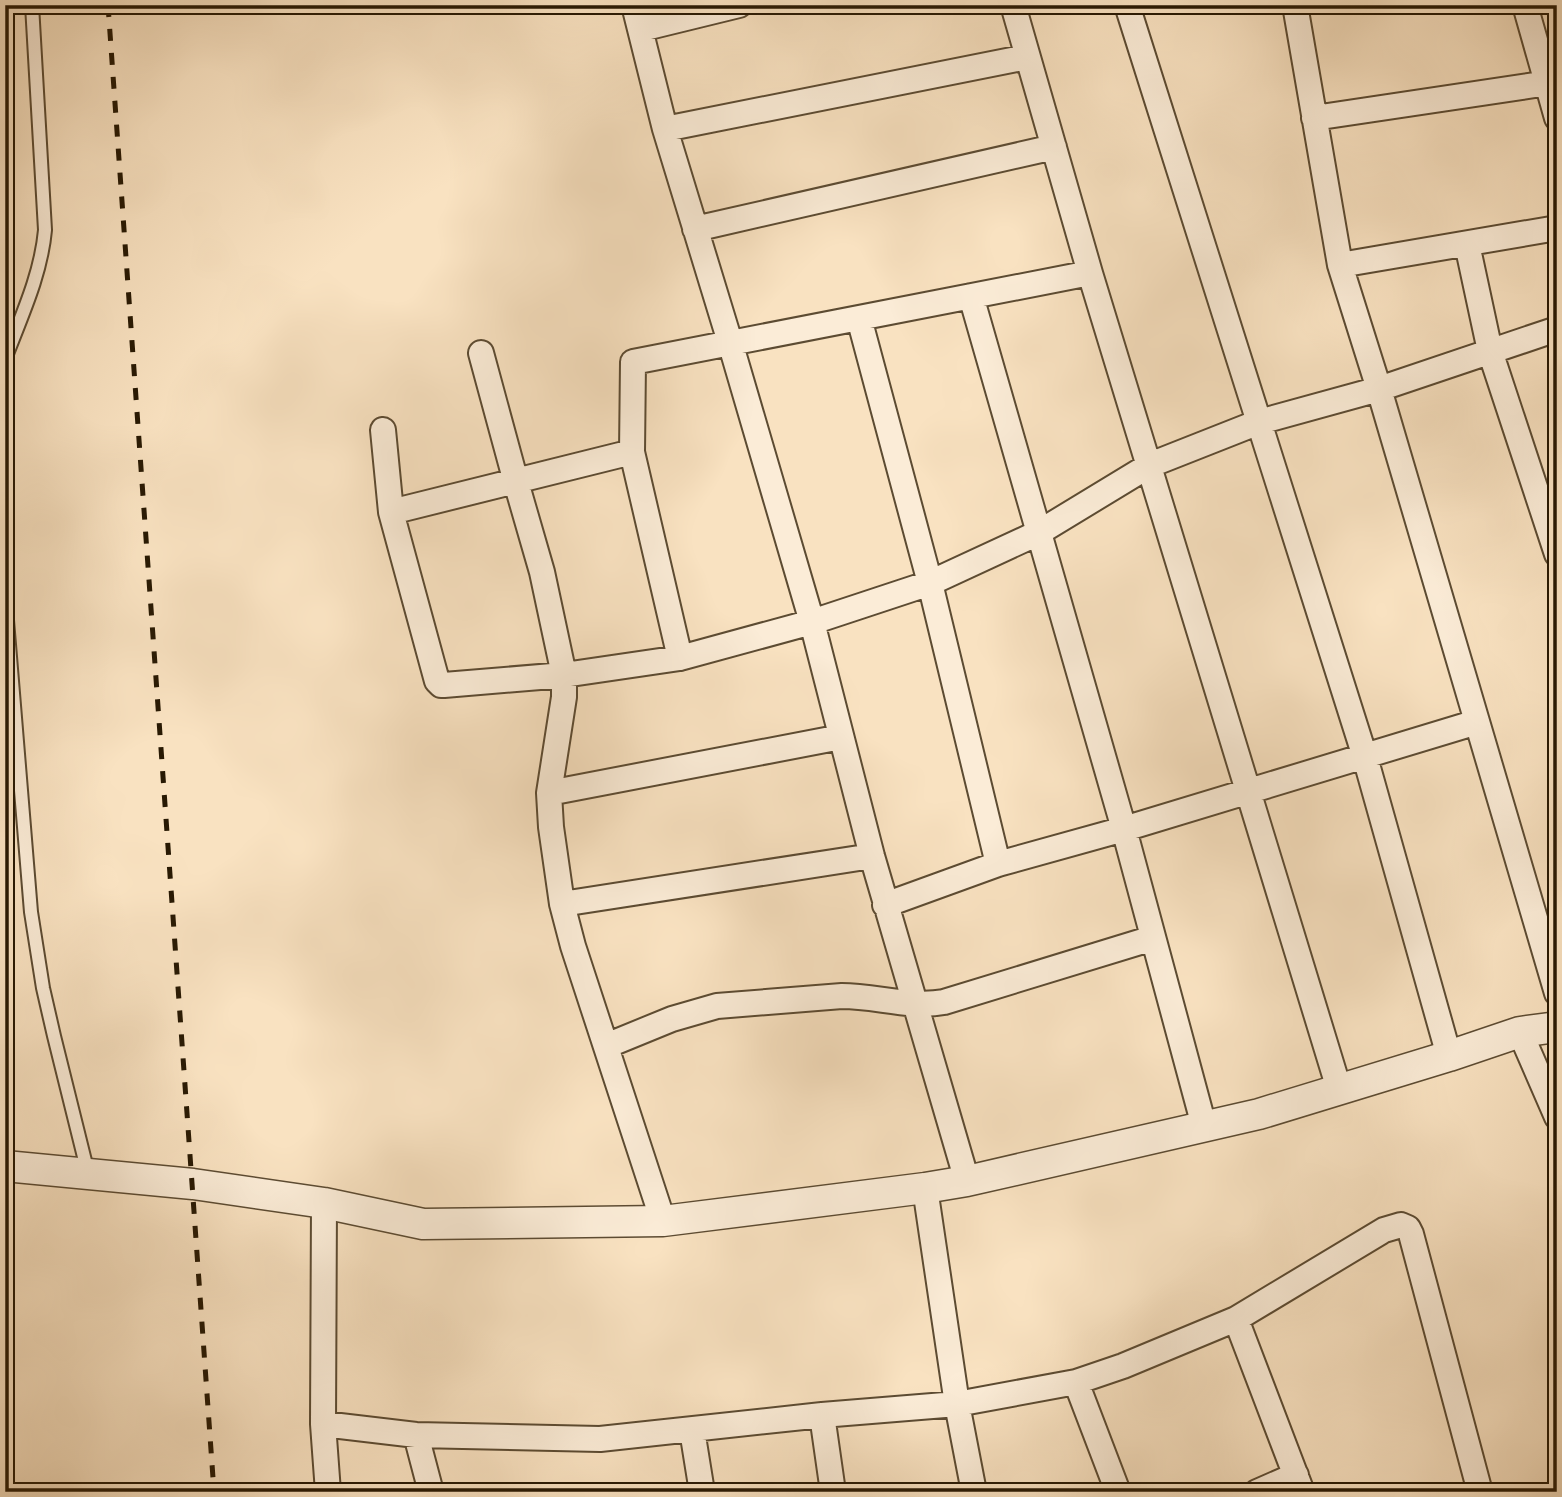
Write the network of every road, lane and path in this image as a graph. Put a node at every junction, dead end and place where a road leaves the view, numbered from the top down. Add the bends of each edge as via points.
1 (33, 5) edge
2 (739, 5) edge
3 (1013, 5) edge
4 (1127, 5) edge
5 (1295, 5) edge
6 (1525, 5) edge
7 (638, 17) edge
8 (1027, 57) junction
9 (1548, 83) junction
10 (1314, 118) junction
11 (1557, 118) edge
12 (665, 129) junction
13 (1054, 147) junction
14 (1557, 228) edge
15 (695, 229) junction
16 (1467, 244) junction
17 (1340, 265) junction
18 (1090, 273) junction
19 (971, 296) junction
20 (859, 317) junction
21 (1557, 329) edge
22 (730, 342) junction
23 (1490, 351) junction
24 (481, 353) dead end
25 (5, 359) edge
26 (1379, 389) junction
27 (1259, 422) junction
28 (383, 430) dead end
29 (632, 452) junction
30 (1150, 465) junction
31 (516, 482) junction
32 (391, 512) junction
33 (1038, 533) junction
34 (1557, 554) edge
35 (930, 583) junction
36 (5, 596) edge
37 (812, 622) junction
38 (680, 657) junction
39 (565, 675) junction
40 (1477, 722) junction
41 (841, 737) junction
42 (1366, 757) junction
43 (1247, 792) junction
44 (549, 793) junction
45 (1124, 829) junction
46 (872, 856) junction
47 (998, 864) junction
48 (562, 904) junction
49 (886, 905) junction
50 (1153, 938) junction
51 (1557, 993) edge
52 (916, 1004) junction
53 (1557, 1027) edge
54 (1520, 1032) junction
55 (606, 1046) junction
56 (1449, 1056) junction
57 (1339, 1089) junction
58 (1557, 1117) edge
59 (1204, 1126) junction
60 (5, 1166) edge
61 (88, 1174) junction
62 (967, 1181) junction
63 (925, 1188) junction
64 (324, 1203) junction
65 (663, 1222) junction
66 (1236, 1319) junction
67 (1076, 1382) junction
68 (957, 1404) junction
69 (822, 1415) junction
70 (323, 1424) junction
71 (692, 1430) junction
72 (416, 1435) junction
73 (1299, 1483) edge
74 (328, 1492) edge
75 (431, 1492) edge
76 (702, 1492) edge
77 (833, 1492) edge
78 (974, 1492) edge
79 (1118, 1492) edge
80 (1257, 1492) edge
81 (1480, 1492) edge

1 - 25 lane via 44,240
2 - 7 street
3 - 8 street
4 - 27 street
5 - 10 street
6 - 9 street
7 - 12 street
8 - 12 street
8 - 13 street
9 - 10 street
9 - 11 street
10 - 17 street
12 - 15 street
13 - 15 street
13 - 18 street
14 - 16 street
15 - 22 street
16 - 17 street
16 - 23 street
17 - 26 street
18 - 19 street
18 - 30 street
19 - 20 street
19 - 33 street
20 - 22 street
20 - 35 street
21 - 23 street
22 - 29 street via 633,362
22 - 37 street
23 - 26 street
23 - 34 street
24 - 31 street
26 - 27 street
26 - 40 street
27 - 30 street
27 - 42 street
28 - 32 street
29 - 31 street
29 - 38 street
30 - 33 street
30 - 43 street
31 - 32 street
31 - 39 street
32 - 39 street via 439,683
33 - 35 street
33 - 45 street
35 - 37 street
35 - 47 street
36 - 61 lane via 32,912 46,1000
37 - 38 street
37 - 41 street
38 - 39 street
39 - 44 street
40 - 42 street
40 - 51 street
41 - 44 street
41 - 46 street
42 - 43 street
42 - 56 street
43 - 45 street
43 - 57 street
44 - 48 street
45 - 47 street
45 - 50 street
46 - 48 street
46 - 49 street
47 - 49 street
48 - 55 street
49 - 52 street
50 - 52 street via 944,1002
50 - 59 street
52 - 55 street via 842,996 717,1006
52 - 62 street
53 - 54 street
54 - 56 street
54 - 58 street
55 - 65 street
56 - 57 street
57 - 59 street
59 - 62 street
60 - 61 street
61 - 64 street
62 - 63 street
63 - 65 street
63 - 68 street
64 - 65 street via 423,1224
64 - 70 street
66 - 67 street
66 - 73 street
66 - 81 street via 1384,1230 1401,1225 1408,1228
67 - 68 street
67 - 79 street
68 - 69 street
68 - 78 street
69 - 71 street
69 - 77 street
70 - 72 street
70 - 74 street
71 - 72 street via 600,1439
71 - 76 street
72 - 75 street
73 - 80 street

